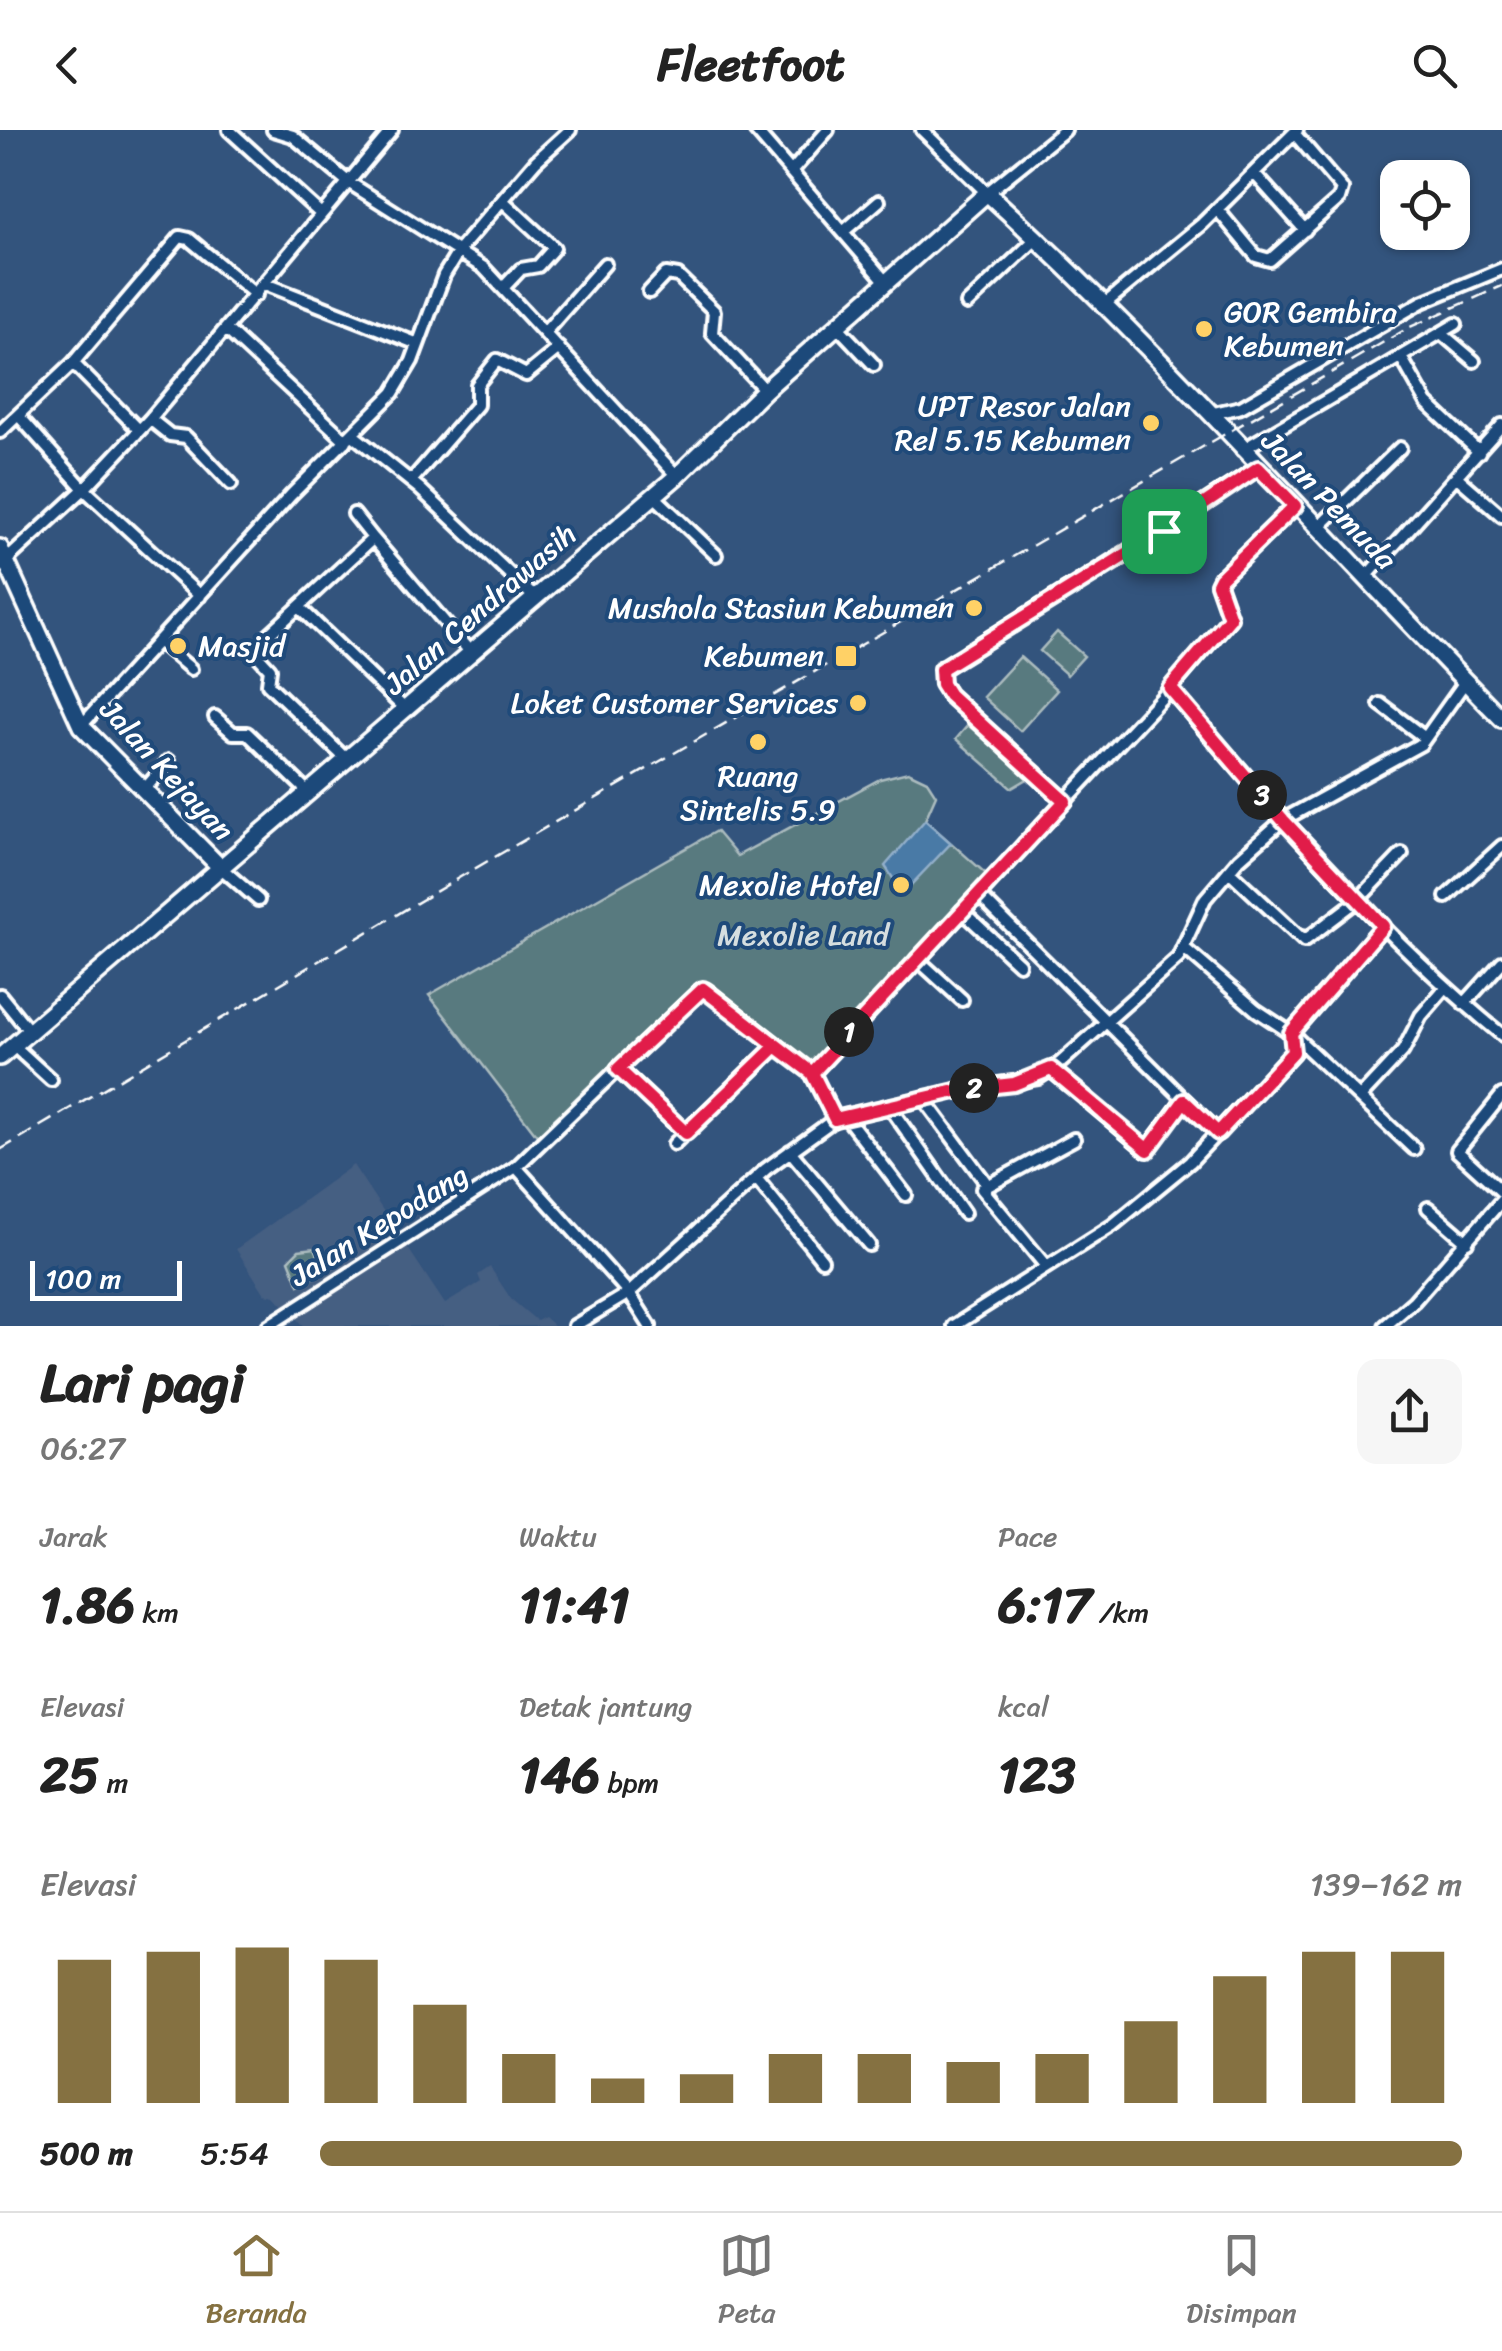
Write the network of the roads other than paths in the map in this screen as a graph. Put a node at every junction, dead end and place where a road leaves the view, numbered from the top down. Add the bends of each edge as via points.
1 (229, 130) edge
2 (273, 130) edge
3 (570, 130) edge
4 (755, 130) edge
5 (828, 130) edge
6 (922, 130) edge
7 (1066, 130) edge
8 (389, 131) edge
9 (1295, 131) edge
10 (791, 172) junction
11 (1254, 172) junction
12 (348, 182) junction
13 (987, 192) junction
14 (879, 201) dead end
15 (504, 202) junction
16 (1217, 209) junction
17 (321, 214) junction
18 (1305, 230) junction
19 (844, 232) junction
20 (1037, 238) junction
21 (460, 249) junction
22 (605, 264) dead end
23 (1502, 269) edge
24 (886, 282) junction
25 (265, 284) junction
26 (503, 288) junction
27 (649, 292) dead end
28 (256, 295) junction
29 (1106, 303) junction
30 (967, 304) dead end
31 (1456, 324) dead end
32 (837, 326) junction
33 (227, 330) junction
34 (545, 332) junction
35 (1442, 334) junction
36 (418, 344) junction
37 (559, 348) junction
38 (1401, 357) junction
39 (1474, 361) dead end
40 (73, 363) junction
41 (874, 365) dead end
42 (765, 390) junction
43 (1209, 414) junction
44 (18, 415) junction
45 (150, 418) junction
46 (1502, 425) edge
47 (140, 430) junction
48 (0, 432) edge
49 (349, 438) junction
50 (1497, 439) edge
51 (1400, 448) dead end
52 (1242, 450) junction
53 (1479, 452) junction
54 (1258, 468) junction
55 (678, 476) junction
56 (1456, 477) junction
57 (411, 482) junction
58 (231, 484) dead end
59 (84, 489) junction
60 (654, 496) junction
61 (1295, 506) junction
62 (354, 514) dead end
63 (1502, 516) edge
64 (1317, 529) junction
65 (374, 538) junction
66 (716, 555) dead end
67 (2, 559) edge
68 (1365, 578) junction
69 (200, 596) junction
70 (535, 598) junction
71 (299, 607) junction
72 (158, 641) junction
73 (471, 653) junction
74 (190, 669) dead end
75 (1466, 682) junction
76 (1170, 688) junction
77 (1380, 704) dead end
78 (405, 709) junction
79 (215, 716) dead end
80 (1502, 719) edge
81 (81, 726) junction
82 (1425, 738) junction
83 (346, 760) junction
84 (168, 761) dead end
85 (143, 791) junction
86 (308, 792) junction
87 (1065, 801) junction
88 (1283, 820) junction
89 (1502, 846) edge
90 (1402, 854) dead end
91 (220, 867) junction
92 (1229, 870) junction
93 (978, 894) junction
94 (1446, 896) dead end
95 (258, 900) dead end
96 (1358, 900) junction
97 (962, 911) junction
98 (1383, 926) junction
99 (1184, 948) junction
100 (917, 959) junction
101 (1502, 962) edge
102 (1020, 964) dead end
103 (1446, 988) junction
104 (0, 995) edge
105 (962, 1000) dead end
106 (1464, 1004) junction
107 (1108, 1023) junction
108 (30, 1032) junction
109 (1291, 1033) junction
110 (1502, 1035) edge
111 (14, 1046) junction
112 (776, 1046) junction
113 (0, 1057) edge
114 (618, 1069) junction
115 (1051, 1069) junction
116 (812, 1073) junction
117 (51, 1080) dead end
118 (1502, 1095) edge
119 (1360, 1097) junction
120 (923, 1098) junction
121 (1184, 1101) junction
122 (889, 1106) junction
123 (841, 1118) junction
124 (686, 1133) junction
125 (1218, 1133) junction
126 (1074, 1139) dead end
127 (674, 1144) dead end
128 (1414, 1148) dead end
129 (790, 1152) junction
130 (516, 1167) junction
131 (756, 1178) junction
132 (987, 1184) junction
133 (1502, 1192) edge
134 (906, 1196) dead end
135 (1502, 1200) edge
136 (1428, 1208) dead end
137 (964, 1212) dead end
138 (1467, 1242) junction
139 (869, 1245) dead end
140 (822, 1260) dead end
141 (1045, 1265) junction
142 (629, 1294) junction
143 (273, 1325) edge
144 (574, 1326) edge
145 (650, 1326) edge
146 (954, 1326) edge
147 (1385, 1326) edge

1 - 17 street
2 - 12 street via 292,136
3 - 15 street
4 - 10 street
5 - 10 street
6 - 13 street
7 - 13 street
8 - 12 street
9 - 11 street
9 - 18 street via 1342,192
10 - 19 street
11 - 16 street
11 - 18 street
12 - 17 street
12 - 21 street
13 - 20 main road, Jalan Pemuda
13 - 24 main road, Jalan Cendrawasih
14 - 19 street
15 - 21 street
15 - 26 street via 554,248
16 - 18 street via 1260,260 1273,258
16 - 29 street
17 - 25 street
19 - 24 street
20 - 29 main road, Jalan Pemuda
20 - 30 street
21 - 26 street
21 - 36 street
22 - 34 street
23 - 43 street via 1422,302 1242,407
24 - 32 main road, Jalan Cendrawasih
25 - 28 street
25 - 36 street
26 - 34 street
27 - 42 street via 666,274 678,276 714,311 712,333
28 - 33 street
28 - 40 street via 180,237
29 - 43 main road, Jalan Pemuda
31 - 35 street
32 - 41 street
32 - 42 main road, Jalan Cendrawasih
33 - 45 street
33 - 49 street
34 - 37 street
35 - 38 street
35 - 39 street
36 - 49 street via 393,393
37 - 55 street
37 - 57 street via 526,374 499,358 477,385 478,404
38 - 52 street
38 - 53 street via 1427,404
40 - 44 street
40 - 47 street
42 - 55 main road, Jalan Cendrawasih
43 - 52 main road, Jalan Pemuda
44 - 48 street
44 - 59 street
45 - 47 street
45 - 58 street via 170,435 186,437
46 - 50 street
47 - 59 street
49 - 57 street
49 - 69 street
50 - 53 street
51 - 64 street
52 - 54 main road, Jalan Pemuda
53 - 56 street
54 - 61 main road, Jalan Pemuda
54 - 87 street via 941,669 949,695
55 - 60 main road, Jalan Cendrawasih
56 - 63 street
56 - 68 street
57 - 70 street
59 - 67 street
59 - 69 street
60 - 66 street
60 - 70 main road, Jalan Cendrawasih
61 - 64 main road, Jalan Pemuda
61 - 76 street via 1221,578 1230,618
62 - 65 street
64 - 68 main road, Jalan Pemuda
65 - 71 street
65 - 73 street
67 - 81 main road, Jalan Kejayan
68 - 75 main road, Jalan Pemuda
69 - 72 street
70 - 73 main road, Jalan Cendrawasih
71 - 78 street
71 - 83 street via 265,638 257,655 270,669 268,684
72 - 74 street
72 - 81 street
73 - 78 main road, Jalan Cendrawasih
75 - 80 main road, Jalan Pemuda
75 - 82 street
76 - 87 street
76 - 88 street
77 - 82 street
78 - 83 main road, Jalan Cendrawasih
79 - 86 street via 233,733 247,733
81 - 85 main road, Jalan Kejayan
82 - 88 street via 1403,757
83 - 86 main road, Jalan Cendrawasih
84 - 85 street
85 - 91 main road, Jalan Kejayan
86 - 91 main road, Jalan Cendrawasih
87 - 93 street
88 - 92 street
88 - 96 street
89 - 94 street
90 - 96 street
91 - 95 street
91 - 108 main road, Jalan Cendrawasih
92 - 96 street via 1304,941
92 - 99 street via 1199,908
93 - 97 street
93 - 107 street
96 - 98 street
97 - 100 street
97 - 102 street
98 - 103 street
98 - 109 street
99 - 107 street
99 - 109 street
100 - 105 street
100 - 116 street
101 - 106 street
103 - 106 street
103 - 119 street via 1403,1051
104 - 108 street
106 - 110 street
107 - 115 street
107 - 121 street
108 - 111 main road, Jalan Cendrawasih
109 - 119 street
109 - 125 street via 1293,1052
111 - 113 main road, Jalan Cendrawasih
111 - 117 street
112 - 114 street, Jalan Kepodang via 703,989
112 - 116 street
112 - 124 street
114 - 124 street
114 - 130 street, Jalan Kepodang
115 - 120 street via 1014,1084
115 - 121 street via 1146,1150
116 - 123 street
118 - 133 street via 1457,1150
119 - 128 street
120 - 122 street
120 - 132 street
121 - 125 street
122 - 123 street
122 - 137 street
123 - 129 street
123 - 134 street
124 - 127 street
125 - 141 street via 1113,1225
126 - 132 street
129 - 131 street
129 - 139 street
130 - 142 street
130 - 143 street, Jalan Kepodang
131 - 140 street
131 - 142 street
132 - 141 street via 982,1190
135 - 138 street
136 - 138 street
138 - 147 street
141 - 146 street
142 - 144 street
142 - 145 street

